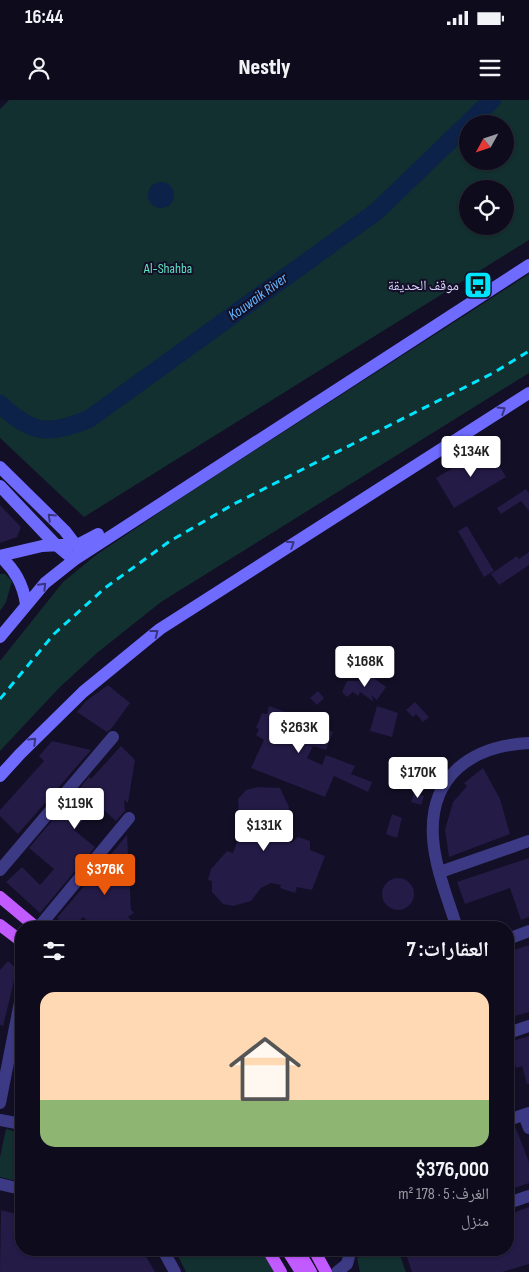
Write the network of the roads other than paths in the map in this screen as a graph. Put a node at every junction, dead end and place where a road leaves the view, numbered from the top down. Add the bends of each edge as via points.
1 (529, 257) edge
2 (529, 265) edge
3 (529, 393) edge
4 (0, 467) edge
5 (0, 486) edge
6 (40, 526) junction
7 (55, 544) junction
8 (32, 548) junction
9 (77, 553) junction
10 (0, 556) edge
11 (26, 604) junction
12 (0, 637) edge
13 (113, 737) dead end
14 (529, 743) edge
15 (0, 776) edge
16 (129, 818) dead end
17 (529, 841) edge
18 (0, 870) edge
19 (440, 872) junction
20 (0, 898) edge
21 (28, 921) edge
22 (43, 921) edge
23 (455, 921) edge
24 (2, 930) edge
25 (529, 931) edge
26 (514, 937) edge
27 (15, 938) edge
28 (529, 1026) edge
29 (15, 1027) edge
30 (514, 1031) edge
31 (0, 1102) edge
32 (527, 1114) edge
33 (514, 1118) edge
34 (0, 1120) edge
35 (15, 1123) edge
36 (529, 1128) edge
37 (0, 1184) edge
38 (15, 1188) edge
39 (529, 1196) edge
40 (514, 1201) edge
41 (167, 1256) edge
42 (272, 1256) edge
43 (291, 1256) edge
44 (302, 1256) edge
45 (317, 1256) edge
46 (351, 1256) edge
47 (353, 1256) edge
48 (175, 1272) edge
49 (281, 1272) edge
50 (301, 1272) edge
51 (311, 1272) edge
52 (326, 1272) edge
53 (337, 1272) edge
54 (353, 1272) edge

1 - 9 main road via 89,540
2 - 9 main road
15 -> 3 main road via 83,692 160,629
9 -> 4 main road via 65,531
5 - 6 main road
6 - 7 main road
6 - 8 main road via 38,540
7 - 8 main road
7 - 9 main road
8 - 10 main road
11 -> 9 main road
10 - 11 main road via 18,577
11 - 12 main road
13 - 18 street
14 - 19 street via 506,745 485,752 448,777 438,796 433,816 433,839
16 - 22 street
17 - 19 street
19 - 23 street
20 - 21 main road
24 - 27 main road
25 - 26 street
28 - 30 street
29 - 31 street
32 - 33 street
32 - 36 street
34 - 35 street
37 - 38 street
39 - 40 street
41 - 48 street
42 - 49 main road
43 - 50 main road
44 - 51 main road
45 - 52 main road
46 - 53 street via 348,1264
47 - 54 street

